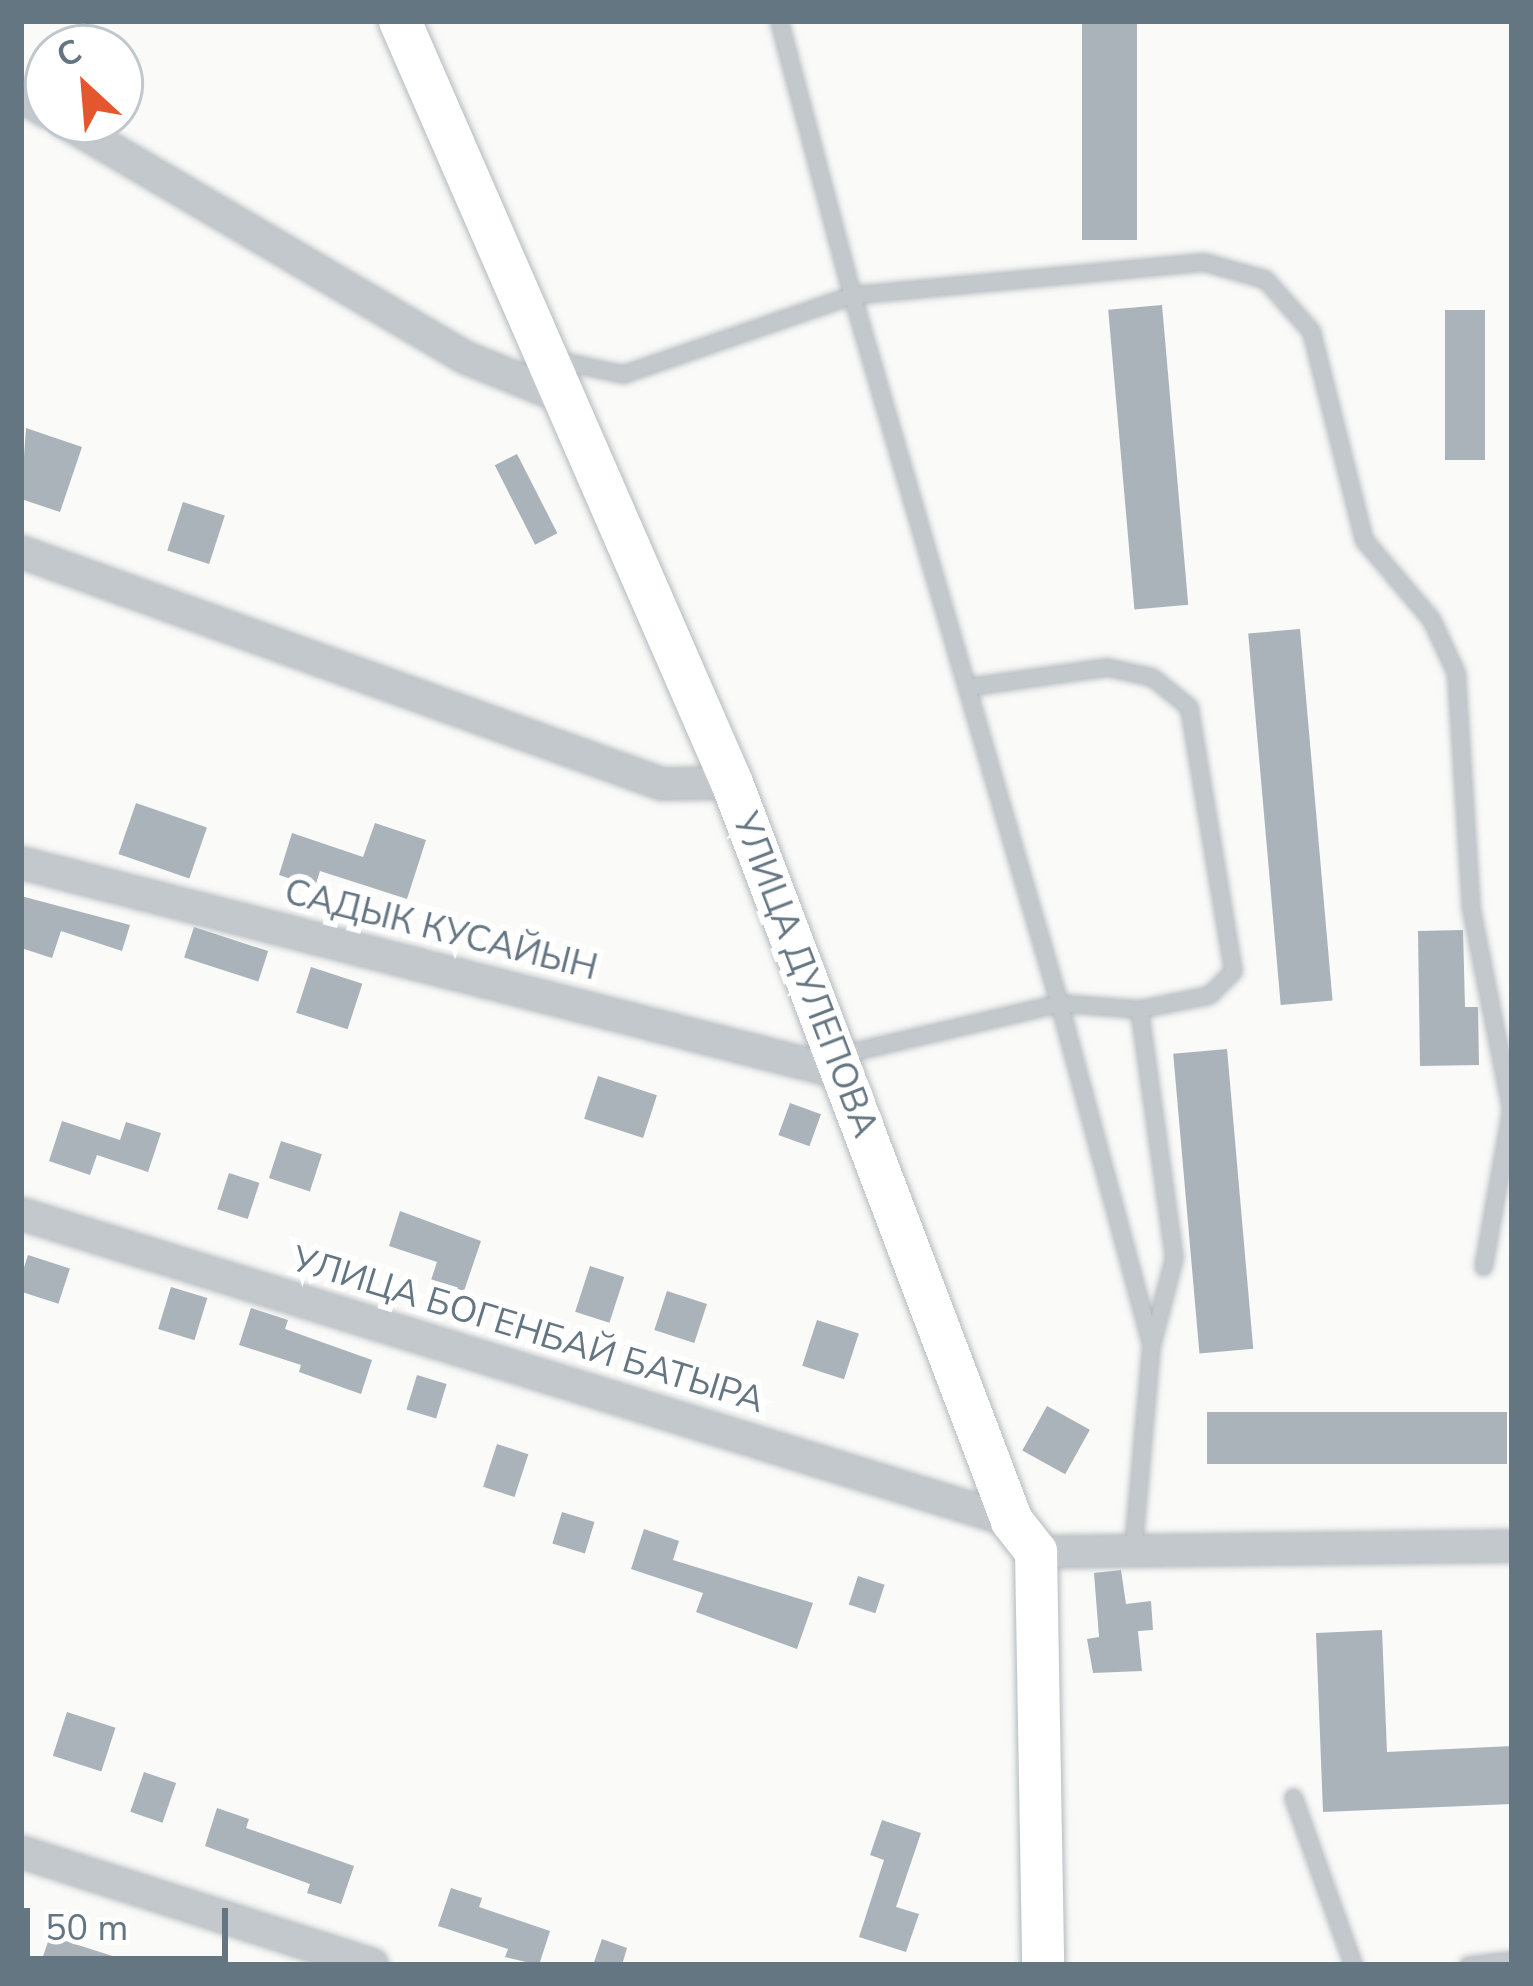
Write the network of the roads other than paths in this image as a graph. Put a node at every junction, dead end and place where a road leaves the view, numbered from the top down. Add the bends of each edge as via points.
1 (400, 21) edge
2 (779, 21) edge
3 (103, 144) edge
4 (852, 296) junction
5 (544, 357) junction
6 (560, 396) junction
7 (21, 552) edge
8 (966, 687) junction
9 (732, 783) junction
10 (21, 863) edge
11 (1059, 1003) junction
12 (1138, 1009) junction
13 (839, 1064) junction
14 (21, 1214) edge
15 (1484, 1267) dead end
16 (1151, 1345) junction
17 (1024, 1536) junction
18 (1512, 1546) edge
19 (1133, 1547) junction
20 (1293, 1796) dead end
21 (21, 1852) edge
22 (1512, 1960) edge
23 (372, 1965) edge
24 (1043, 1965) edge
25 (1353, 1965) edge
26 (1468, 1965) edge

1 - 5 street, УЛИЦА ДУЛЕПОВА
2 - 4 lane
3 - 6 street via 464,357
4 - 5 lane via 623,374
4 - 8 lane
4 - 15 lane via 1204,262 1265,279 1311,332 1364,540 1430,619 1456,673 1471,909 1511,1110
5 - 6 street, УЛИЦА ДУЛЕПОВА
6 - 9 street, УЛИЦА ДУЛЕПОВА
7 - 9 street via 662,784
8 - 11 lane
8 - 12 lane via 1107,667 1152,677 1189,707 1234,970 1209,995
9 - 13 street, УЛИЦА ДУЛЕПОВА
10 - 13 street, САДЫК КУСАЙЫН
11 - 12 lane
11 - 13 lane
11 - 16 lane
12 - 16 lane via 1174,1257
13 - 17 street, УЛИЦА ДУЛЕПОВА
14 - 17 street, УЛИЦА БОГЕНБАЙ БАТЫРА
16 - 19 lane
17 - 19 street, УЛИЦА БОГЕНБАЙ БАТЫРА
17 - 24 street, УЛИЦА ДУЛЕПОВА
18 - 19 street, УЛИЦА БОГЕНБАЙ БАТЫРА
20 - 25 lane
21 - 23 street
22 - 26 lane

